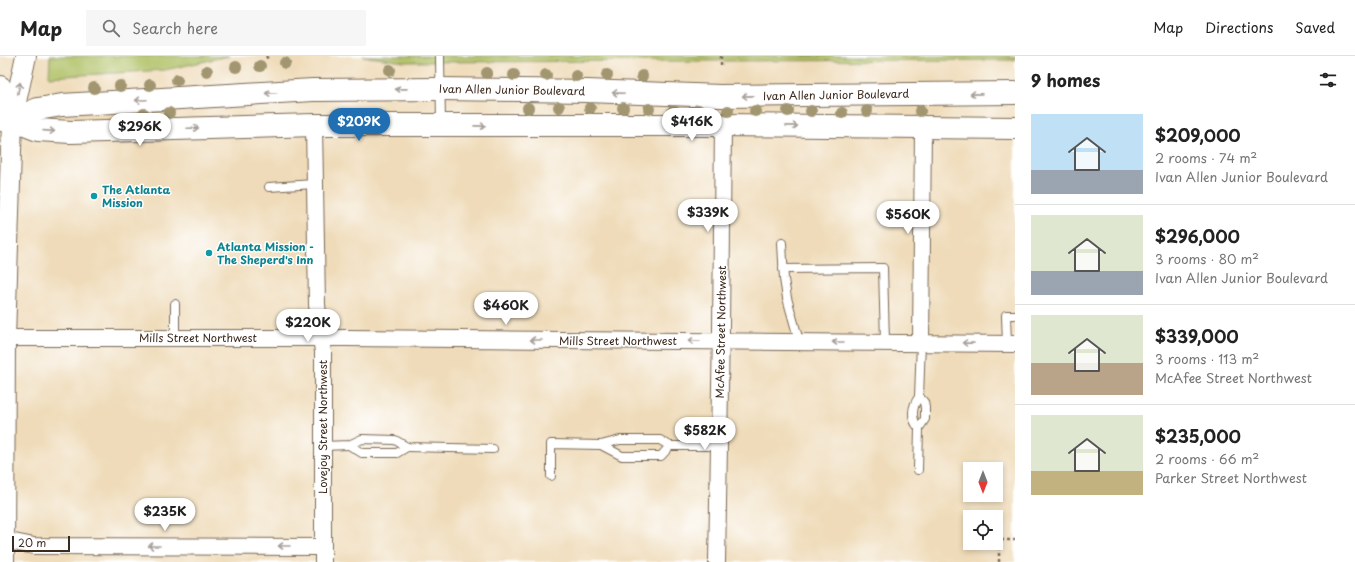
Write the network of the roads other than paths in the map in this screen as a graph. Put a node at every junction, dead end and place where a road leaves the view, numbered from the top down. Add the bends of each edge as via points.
1 (26, 56) edge
2 (440, 56) edge
3 (0, 87) edge
4 (440, 89) junction
5 (1015, 93) edge
6 (6, 120) edge
7 (314, 125) junction
8 (441, 125) junction
9 (723, 125) junction
10 (923, 128) junction
11 (1015, 128) edge
12 (314, 184) junction
13 (269, 187) dead end
14 (782, 243) dead end
15 (783, 269) junction
16 (175, 304) dead end
17 (1015, 315) edge
18 (2, 338) edge
19 (175, 338) junction
20 (322, 338) junction
21 (721, 341) junction
22 (799, 341) junction
23 (885, 342) junction
24 (921, 342) junction
25 (1011, 344) edge
26 (919, 397) junction
27 (920, 428) junction
28 (349, 445) junction
29 (600, 445) junction
30 (323, 446) junction
31 (670, 446) junction
32 (719, 446) junction
33 (407, 447) junction
34 (493, 449) dead end
35 (2, 465) edge
36 (918, 470) dead end
37 (551, 476) dead end
38 (4, 540) junction
39 (323, 554) edge
40 (4, 562) edge
41 (717, 562) edge

6 -> 1 street
2 - 4 lane
3 - 6 main road
5 -> 4 main road, Ivan Allen Junior Boulevard via 720,96
4 -> 6 main road, Ivan Allen Junior Boulevard via 313,90 62,105 38,109
4 - 8 lane
6 -> 7 main road via 38,130 71,132
6 - 18 street
7 - 8 main road
7 - 12 street, Lovejoy Street Northwest
8 -> 9 main road
9 -> 10 main road
9 - 21 street, McAfee Street Northwest
10 - 11 main road
10 - 24 street
12 - 13 lane
12 - 20 street, Lovejoy Street Northwest via 317,305
14 - 15 lane
15 - 22 lane via 787,298
15 - 23 lane via 883,268
16 - 19 lane
17 - 25 lane via 1006,315
18 - 19 street, Mills Street Northwest
18 - 35 street
19 - 20 street, Mills Street Northwest
21 -> 20 street, Mills Street Northwest
20 - 30 street, Lovejoy Street Northwest
21 - 22 street, Mills Street Northwest
21 - 32 street, McAfee Street Northwest
23 -> 22 street, Mills Street Northwest
23 - 24 street, Mills Street Northwest
25 -> 24 street, Mills Street Northwest
24 - 26 lane
26 - 27 lane via 925,408 924,424
26 - 27 lane via 914,405 913,417 915,424
27 - 36 lane
28 - 30 lane
28 - 33 lane via 362,439 395,440
28 - 33 lane via 362,453 397,453
29 - 31 lane via 620,440 660,440
29 - 31 lane via 622,456 661,456
29 - 37 lane via 551,444
30 - 39 street, Lovejoy Street Northwest
31 - 32 lane
32 - 41 street, McAfee Street Northwest
33 - 34 lane
35 - 38 street
39 -> 38 street via 34,546
38 - 40 street

